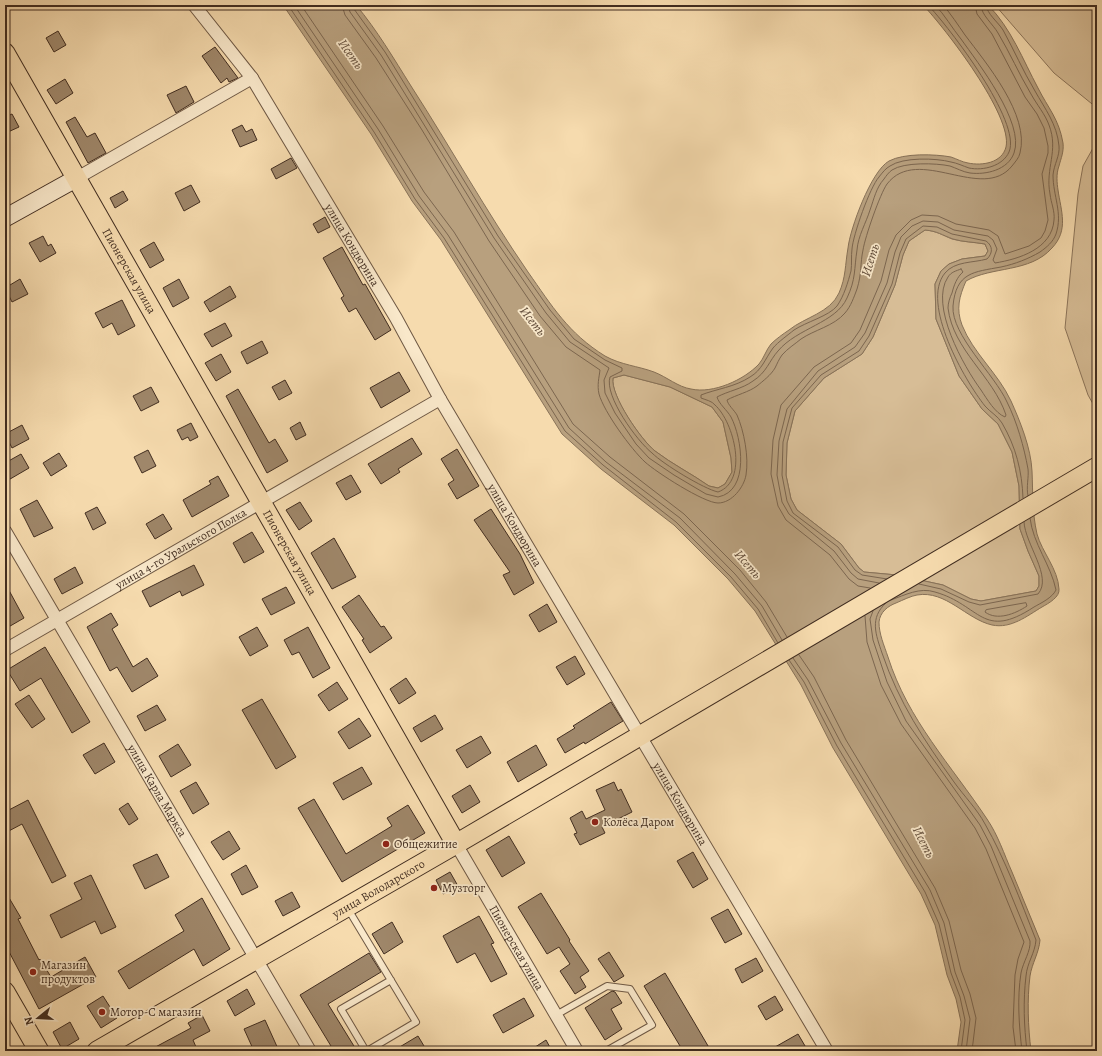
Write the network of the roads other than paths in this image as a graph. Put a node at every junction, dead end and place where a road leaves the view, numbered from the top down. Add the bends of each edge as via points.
1 (194, 5) edge
2 (5, 52) edge
3 (252, 78) junction
4 (77, 178) junction
5 (5, 218) edge
6 (440, 399) junction
7 (1097, 467) edge
8 (262, 503) junction
9 (5, 531) edge
10 (57, 621) junction
11 (5, 650) edge
12 (641, 736) junction
13 (456, 844) junction
14 (347, 907) junction
15 (257, 960) junction
16 (391, 980) junction
17 (5, 992) edge
18 (556, 1014) junction
19 (39, 1051) edge
20 (97, 1051) edge
21 (310, 1051) edge
22 (367, 1051) edge
23 (577, 1051) edge
24 (606, 1051) edge
25 (827, 1051) edge

1 - 3 street, улица Кондюрина
2 - 4 main road, Пионерская улица
3 - 4 street
3 - 6 street, улица Кондюрина via 396,318
4 - 5 main road
4 - 8 main road, Пионерская улица
6 - 8 street, улица 4-го Уральского Полка
6 - 12 street, улица Кондюрина
7 - 12 main road, улица Володарского
8 - 10 street, улица 4-го Уральского Полка
8 - 13 main road, Пионерская улица
9 - 10 street, улица Карла Маркса
10 - 11 street, улица 4-го Уральского Полка
10 - 15 street, улица Карла Маркса
12 - 13 main road, улица Володарского
12 - 25 street, улица Кондюрина
13 - 14 main road, улица Володарского
13 - 18 street, Пионерская улица
14 - 15 main road, улица Володарского
14 - 16 lane
15 - 20 main road, улица Володарского
15 - 21 street, улица Карла Маркса
16 - 22 lane via 416,1022
16 - 22 lane via 341,1010
17 - 19 main road
18 - 23 street, Пионерская улица
18 - 24 lane via 607,986 630,989 652,1026

